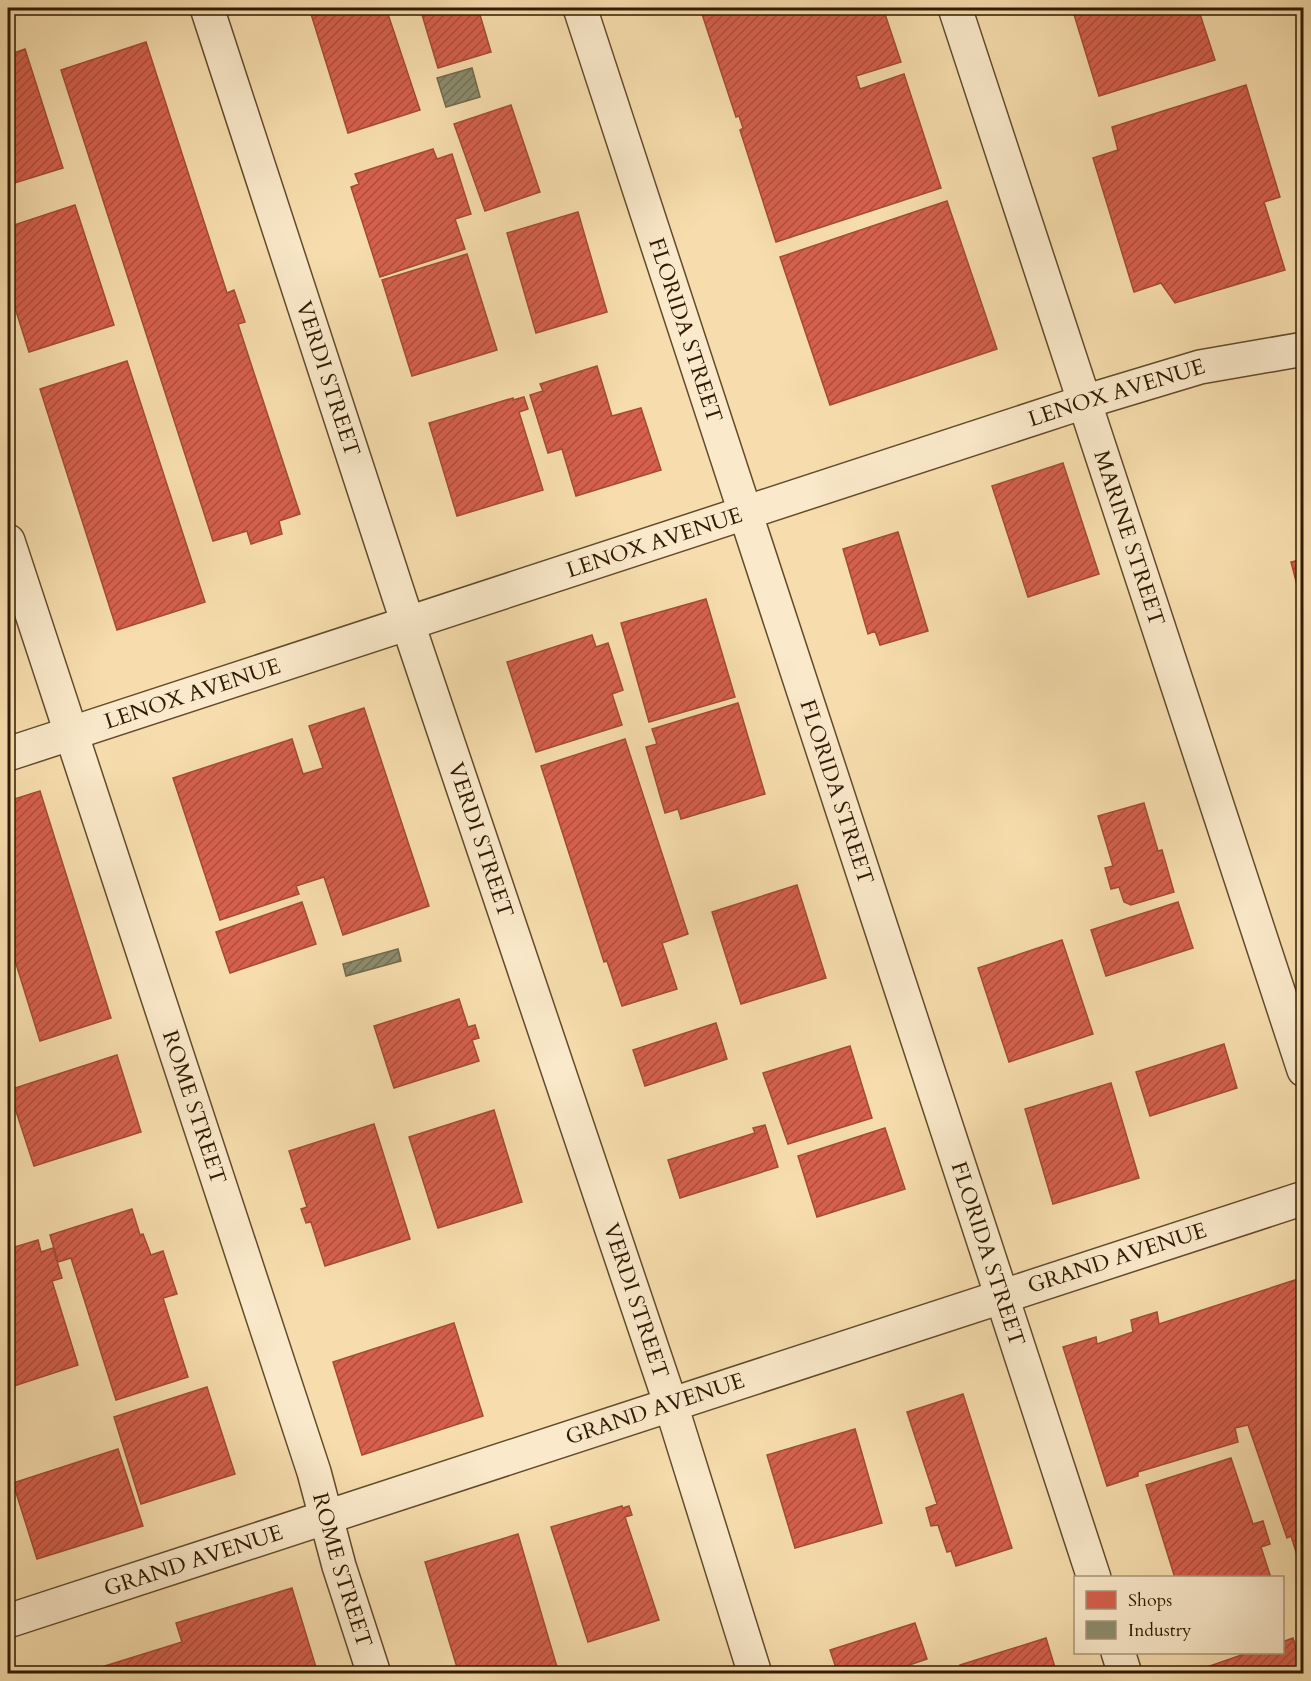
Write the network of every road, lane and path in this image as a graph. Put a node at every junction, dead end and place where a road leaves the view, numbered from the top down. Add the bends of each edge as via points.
1 (207, 8) edge
2 (580, 8) edge
3 (955, 8) edge
4 (1304, 349) edge
5 (1084, 402) junction
6 (746, 512) junction
7 (8, 541) edge
8 (408, 624) junction
9 (71, 734) junction
10 (8, 754) edge
11 (1304, 1070) edge
12 (1304, 1198) edge
13 (1000, 1294) junction
14 (671, 1405) junction
15 (327, 1518) junction
16 (1093, 1576) edge
17 (8, 1622) edge
18 (1118, 1654) edge
19 (374, 1674) edge
20 (755, 1674) edge
21 (1125, 1674) edge

1 - 8 street, VERDI STREET
2 - 6 street, FLORIDA STREET
3 - 5 street, MARINE STREET
4 - 5 street, LENOX AVENUE via 1200,367
5 - 6 street, LENOX AVENUE
5 - 11 street, MARINE STREET
6 - 8 street, LENOX AVENUE
6 - 13 street, FLORIDA STREET
7 - 9 street, ROME STREET
8 - 9 street, LENOX AVENUE
8 - 14 street, VERDI STREET
9 - 10 street, LENOX AVENUE
9 - 15 street, ROME STREET
12 - 13 street, GRAND AVENUE
13 - 14 street, GRAND AVENUE
13 - 16 street, FLORIDA STREET
14 - 15 street, GRAND AVENUE
14 - 20 street, VERDI STREET
15 - 17 street, GRAND AVENUE
15 - 19 street, ROME STREET
18 - 21 street

